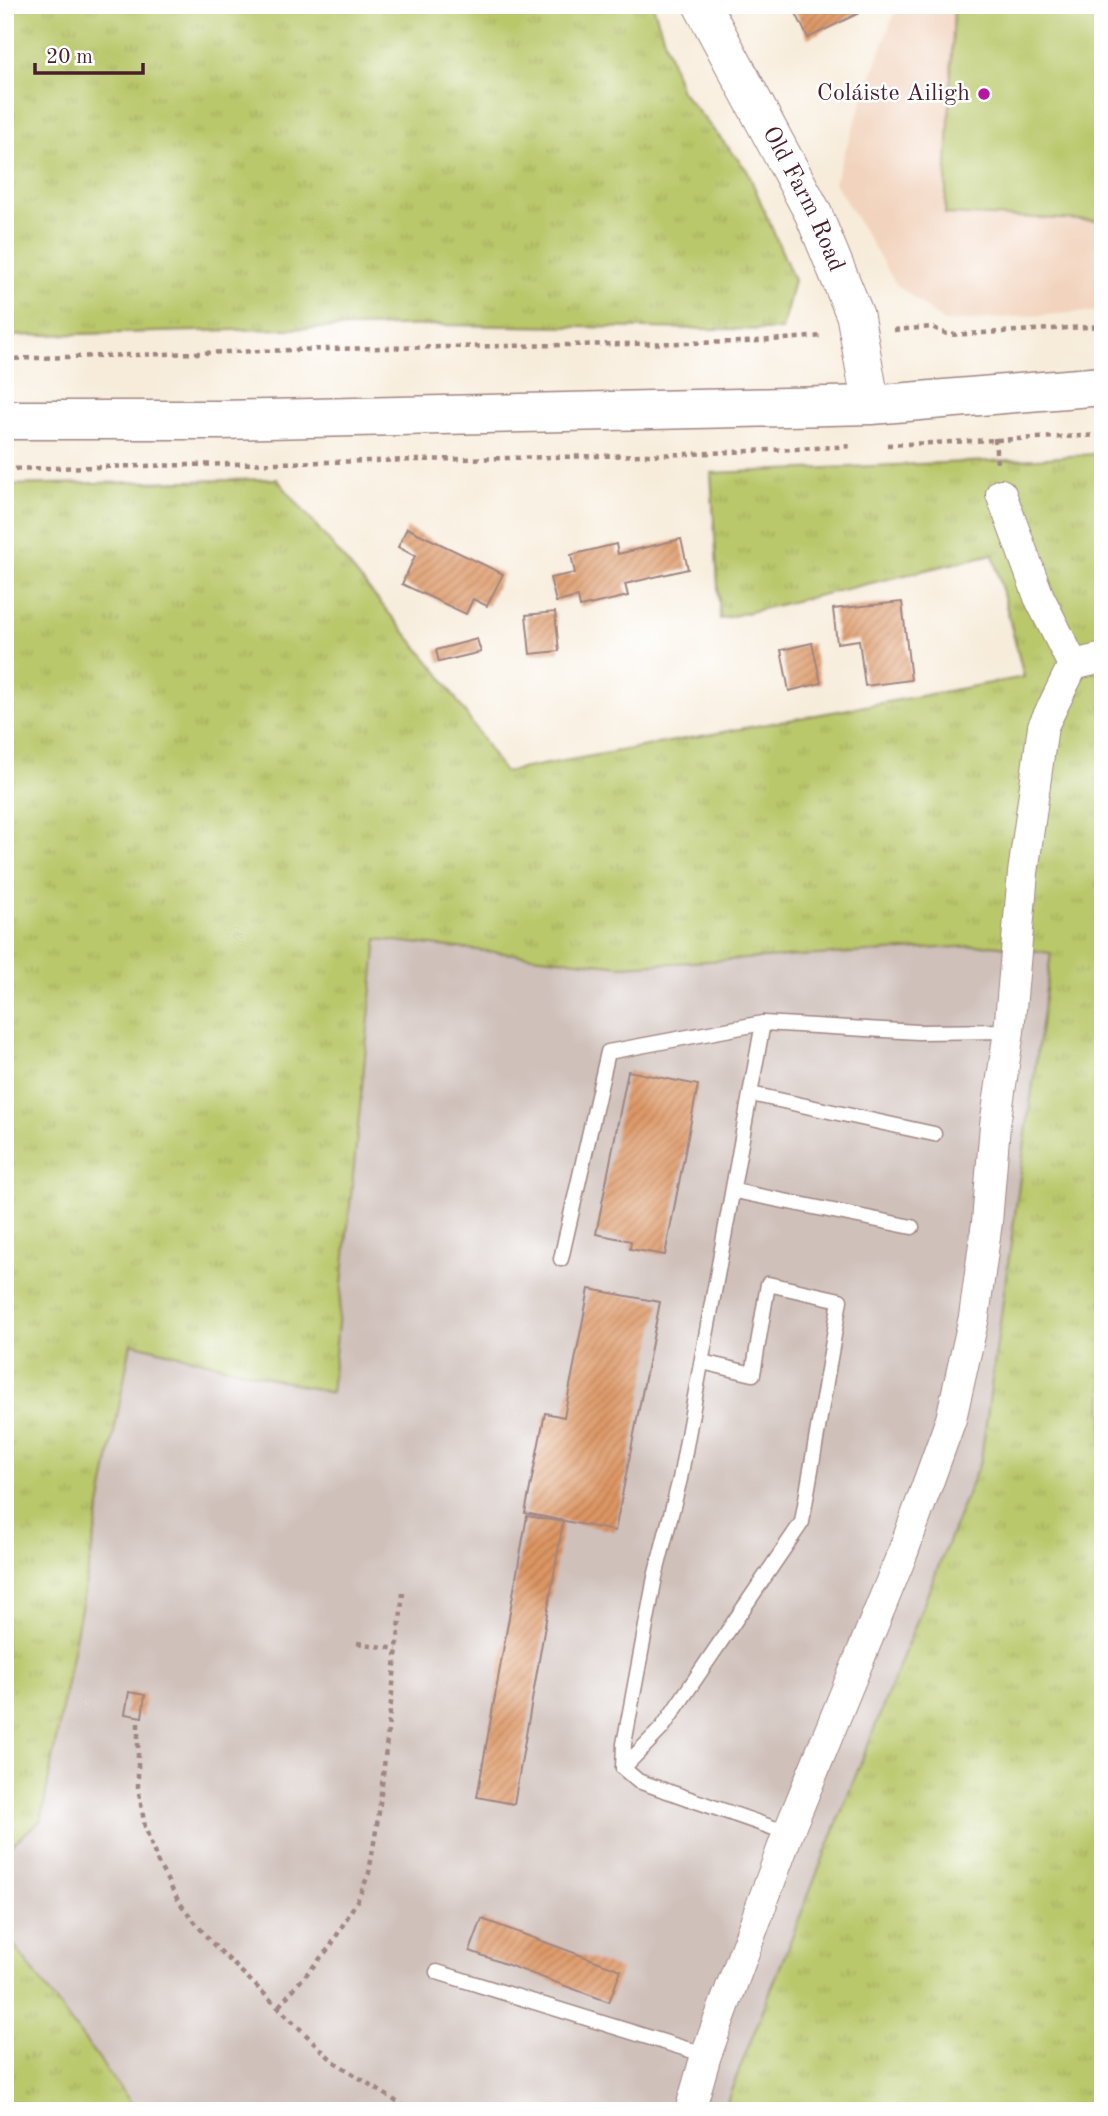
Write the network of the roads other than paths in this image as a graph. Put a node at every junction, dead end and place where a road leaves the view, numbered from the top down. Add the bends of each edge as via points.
1 (702, 5) edge
2 (1103, 386) edge
3 (870, 405) junction
4 (5, 420) edge
5 (1001, 494) road end
6 (1103, 658) edge
7 (1073, 665) junction
8 (763, 1023) junction
9 (1009, 1031) junction
10 (751, 1094) junction
11 (934, 1134) dead end
12 (735, 1191) junction
13 (912, 1227) dead end
14 (561, 1259) dead end
15 (702, 1362) junction
16 (623, 1768) junction
17 (788, 1833) junction
18 (437, 1972) dead end
19 (706, 2055) junction
20 (690, 2111) edge

1 - 3 street, Old Farm Road via 813,213 860,333
2 - 3 main road
3 - 4 main road via 220,420
5 - 7 street via 1039,597
6 - 7 street
7 - 9 street via 1043,726 1023,873
8 - 9 lane via 918,1032
8 - 10 lane
8 - 14 lane via 608,1052
9 - 17 street via 974,1317 951,1419 903,1552
10 - 11 lane
10 - 12 lane
12 - 13 lane
12 - 15 lane
15 - 16 lane via 655,1577
15 - 16 lane via 753,1374 768,1284 840,1300 803,1522 662,1728
16 - 17 lane via 638,1781
17 - 19 street
18 - 19 lane
19 - 20 street

